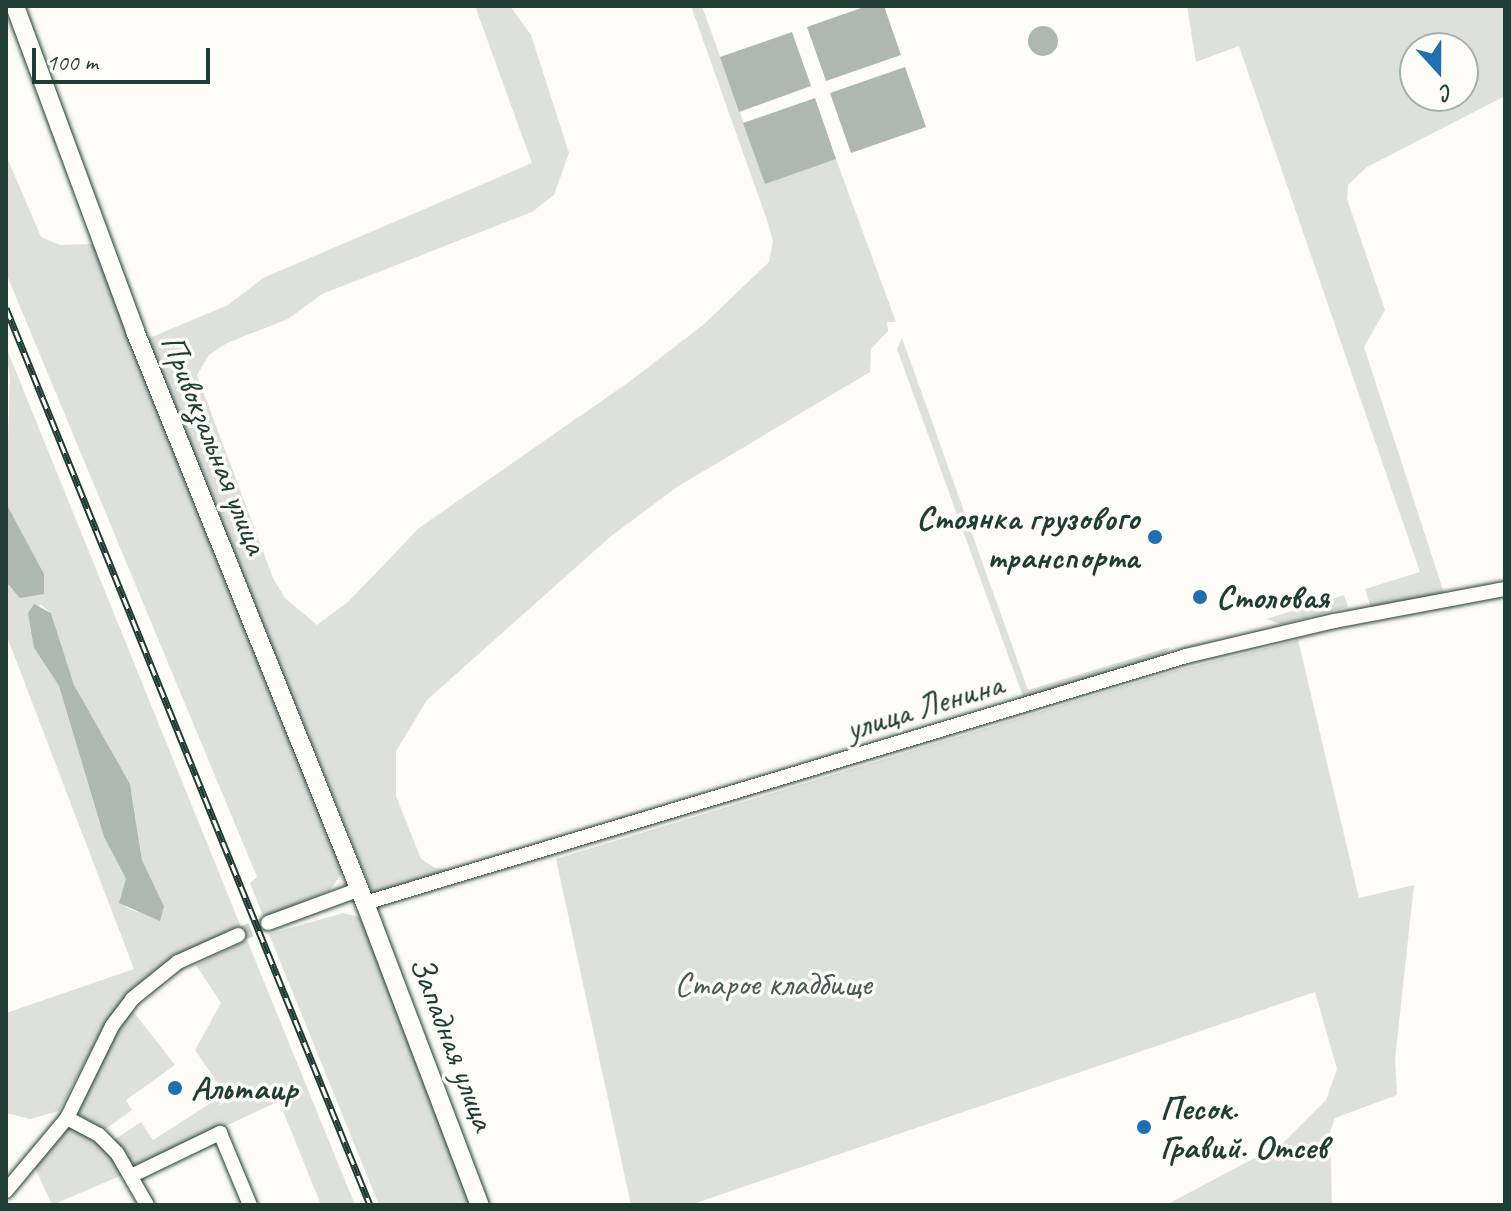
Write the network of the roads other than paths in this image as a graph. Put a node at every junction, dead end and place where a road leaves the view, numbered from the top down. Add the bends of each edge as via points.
1 (15, 6) edge
2 (1505, 589) edge
3 (363, 896) junction
4 (268, 923) tunnel mouth
5 (238, 935) tunnel mouth
6 (67, 1118) junction
7 (133, 1175) junction
8 (6, 1191) edge
9 (147, 1205) edge
10 (250, 1205) edge
11 (480, 1205) edge

1 - 3 main road, Привокзальная улица via 135,331
2 - 3 street, улица Ленина via 1186,656
3 - 4 street, улица Ленина
3 - 11 main road, Западная улица
5 - 6 street via 178,962 132,999 112,1026
6 - 7 street via 99,1135
6 - 8 street
7 - 9 street
7 - 10 street via 220,1133

